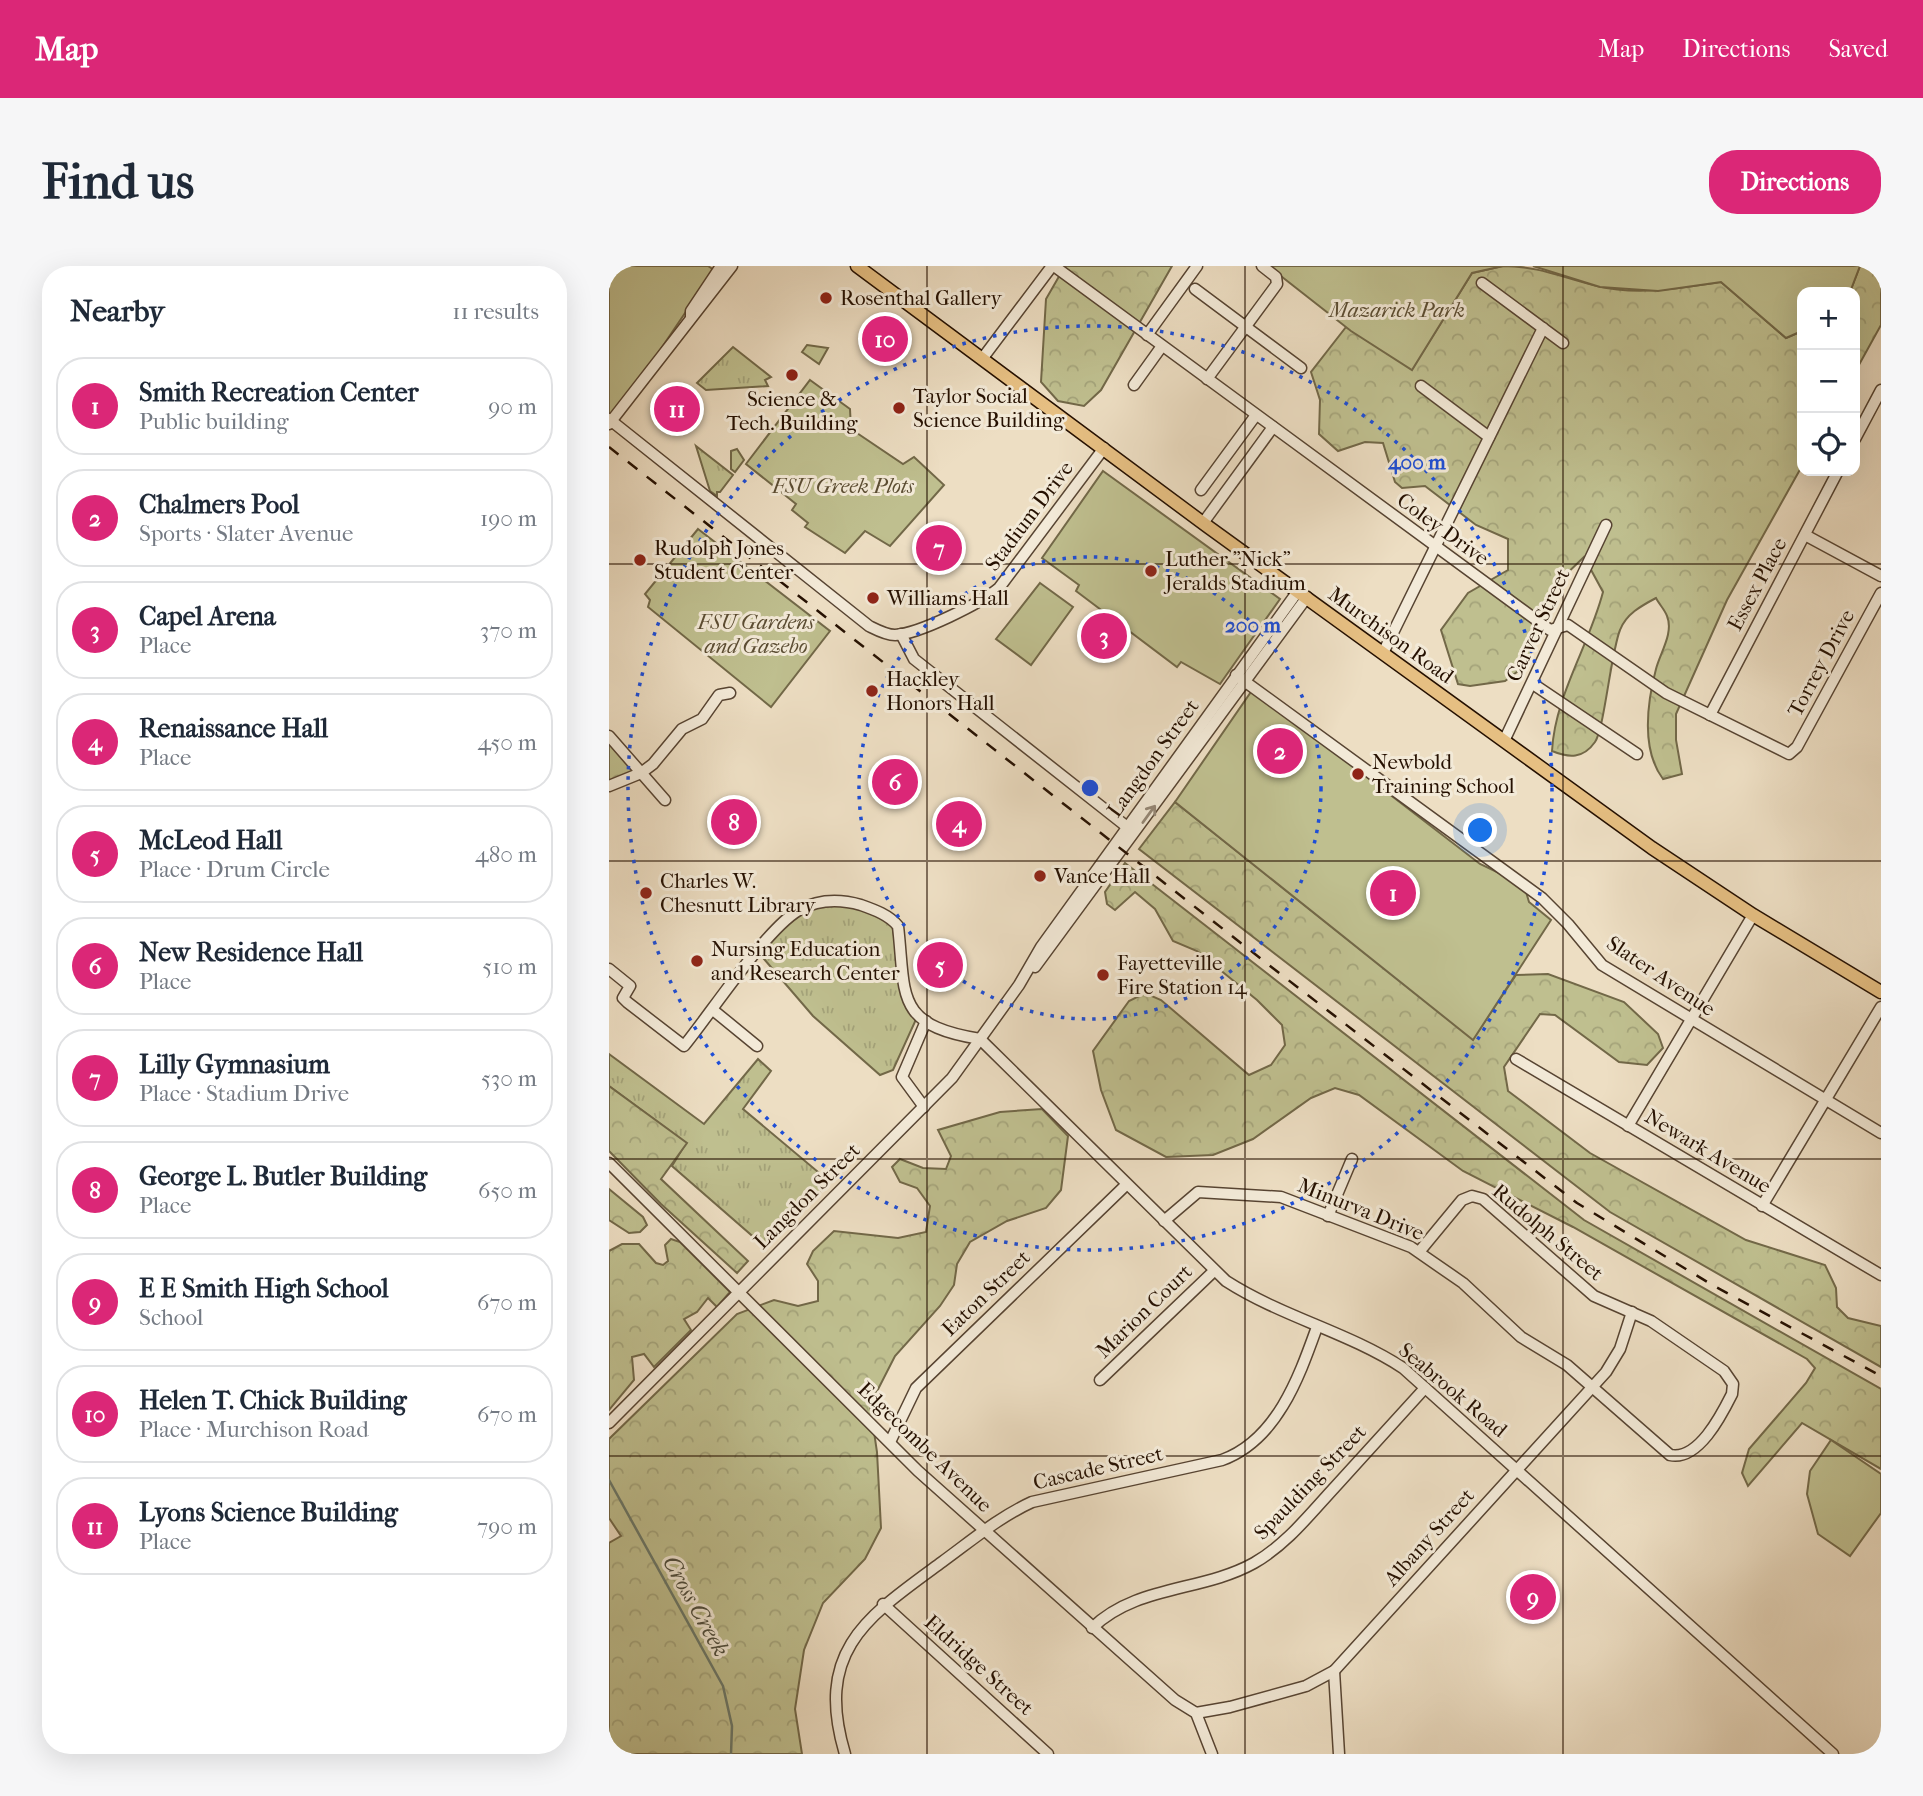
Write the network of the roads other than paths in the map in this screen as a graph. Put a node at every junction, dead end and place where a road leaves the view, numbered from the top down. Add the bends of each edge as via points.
1 (732, 266) edge
2 (857, 266) edge
3 (1053, 266) edge
4 (1197, 266) edge
5 (1262, 266) edge
6 (718, 270) edge
7 (1482, 283) dead end
8 (1195, 289) dead end
9 (1244, 325) junction
10 (1543, 328) junction
11 (1147, 335) junction
12 (1563, 343) dead end
13 (1162, 346) junction
14 (982, 359) junction
15 (1301, 368) dead end
16 (1207, 379) junction
17 (1134, 385) dead end
18 (1421, 386) dead end
19 (1881, 390) edge
20 (1256, 415) junction
21 (610, 421) edge
22 (1272, 427) junction
23 (1860, 430) edge
24 (1489, 437) junction
25 (1104, 448) junction
26 (1835, 476) edge
27 (1201, 490) dead end
28 (1203, 523) junction
29 (1606, 525) dead end
30 (1805, 535) junction
31 (1435, 547) junction
32 (1881, 576) edge
33 (1881, 593) edge
34 (1303, 594) junction
35 (1559, 626) junction
36 (901, 634) junction
37 (1384, 653) junction
38 (1236, 675) junction
39 (1246, 683) junction
40 (1533, 684) junction
41 (730, 693) dead end
42 (1710, 715) junction
43 (609, 736) edge
44 (1504, 741) junction
45 (1794, 751) joint
46 (1637, 754) dead end
47 (641, 774) junction
48 (609, 786) edge
49 (665, 800) dead end
50 (1131, 830) junction
51 (1753, 915) junction
52 (609, 969) edge
53 (1881, 992) edge
54 (1881, 1007) edge
55 (713, 1010) junction
56 (926, 1021) junction
57 (1691, 1021) junction
58 (980, 1039) junction
59 (757, 1046) dead end
60 (1516, 1059) dead end
61 (1825, 1100) junction
62 (924, 1107) junction
63 (1629, 1126) junction
64 (1881, 1133) edge
65 (1352, 1159) dead end
66 (609, 1163) edge
67 (1126, 1185) junction
68 (1762, 1206) junction
69 (1328, 1216) junction
70 (1164, 1221) junction
71 (1419, 1252) junction
72 (1214, 1271) junction
73 (1881, 1275) edge
74 (737, 1293) junction
75 (1632, 1312) junction
76 (1317, 1326) junction
77 (1100, 1380) dead end
78 (1594, 1386) junction
79 (1425, 1388) junction
80 (609, 1423) edge
81 (890, 1442) junction
82 (1516, 1469) junction
83 (984, 1531) junction
84 (883, 1604) junction
85 (1092, 1628) junction
86 (1334, 1671) junction
87 (1196, 1713) junction
88 (845, 1754) edge
89 (1048, 1754) edge
90 (1212, 1754) edge
91 (1339, 1754) edge
92 (1833, 1754) edge

1 - 6 street
2 - 14 main road, Murchison Road
3 - 11 street, Coley Drive
3 - 14 street
4 - 11 street
5 - 9 street via 1276,277 1277,284
6 - 21 street via 691,310 691,318
7 - 10 street
8 - 9 street
9 - 15 street
9 - 16 street
10 - 12 street
10 - 24 street
11 - 13 street, Coley Drive
13 - 16 street, Coley Drive
13 - 17 street
14 - 25 main road, Murchison Road
16 - 20 street, Coley Drive
18 - 24 street
19 - 23 street
20 - 22 street, Coley Drive
20 - 27 street
21 - 36 street via 869,626
22 - 28 street
22 - 31 street, Coley Drive
24 - 31 street
25 - 28 main road, Murchison Road
25 - 36 street, Stadium Drive via 999,588 975,604
26 - 30 street, Essex Place
28 - 34 main road, Murchison Road
29 - 35 street, Carver Street
30 - 32 street
30 - 42 street, Essex Place
31 - 35 street, Coley Drive via 1551,630
31 - 37 street
33 - 45 street, Torrey Drive
34 - 37 main road, Murchison Road
34 - 38 street, Langdon Street
34 - 39 street, Langdon Street
35 - 40 street, Carver Street
35 - 42 street, Coley Drive via 1568,625 1666,693
36 - 50 street via 914,659
37 - 44 main road, Murchison Road
38 - 39 street, Slater Avenue
38 - 50 street, Langdon Street
50 -> 39 street, Langdon Street
39 - 57 street, Slater Avenue via 1542,898 1602,964
40 - 44 street, Carver Street
40 - 46 street
41 - 47 street via 719,695 702,719 682,729
42 - 45 street, Coley Drive via 1785,752
43 - 47 street
44 - 51 main road, Murchison Road
47 - 48 street
47 - 49 street
50 - 58 street, Langdon Street via 1048,953
51 - 53 main road, Murchison Road
51 - 57 street
52 - 55 street via 630,986 623,998 684,1046
54 - 61 street
55 - 56 street via 790,916 819,902 850,902 891,918 898,926 904,995 912,1010
55 - 59 street
56 - 58 street, Seabrook Road
56 - 62 street via 902,1077
57 - 61 street, Slater Avenue
57 - 63 street
58 - 62 street, Langdon Street
58 - 67 street, Seabrook Road
60 - 63 street, Newark Avenue
61 - 64 street, Slater Avenue
61 - 68 street
62 - 74 street, Langdon Street
63 - 68 street, Newark Avenue
65 - 69 street
66 - 74 street, Edgecombe Avenue
67 - 70 street, Seabrook Road
67 - 81 street, Eaton Street via 916,1388
68 - 73 street, Newark Avenue
69 - 70 street, Minurva Drive via 1271,1195 1203,1191 1189,1197
69 - 71 street, Minurva Drive
70 - 72 street, Seabrook Road
71 - 75 street, Rudolph Street via 1462,1200 1478,1197 1594,1296
71 - 78 street, Minurva Drive via 1462,1283 1521,1337
72 - 76 street, Seabrook Road via 1250,1296
72 - 77 street, Marion Court
74 - 80 street, Langdon Street
74 - 81 street, Edgecombe Avenue
75 - 78 street, Albany Street via 1620,1349
75 - 78 street, Minurva Drive via 1728,1375 1733,1384 1730,1399 1695,1450 1675,1456
76 - 79 street, Seabrook Road via 1385,1357
76 - 83 street, Cascade Street via 1296,1382 1272,1422 1237,1454 1042,1499
78 - 82 street, Albany Street
79 - 82 street, Seabrook Road
79 - 85 street, Spaulding Street via 1293,1533 1265,1556 1218,1579 1122,1605
81 - 83 street, Edgecombe Avenue
82 - 86 street, Albany Street
82 - 92 street, Seabrook Road
83 - 84 street, Cascade Street
83 - 85 street, Edgecombe Avenue
84 - 88 street, Cascade Street via 853,1639 840,1668 836,1710
84 - 89 street, Eldridge Street
85 - 87 street, Edgecombe Avenue
86 - 87 street, Albany Street via 1306,1686
86 - 91 street
87 - 90 street

